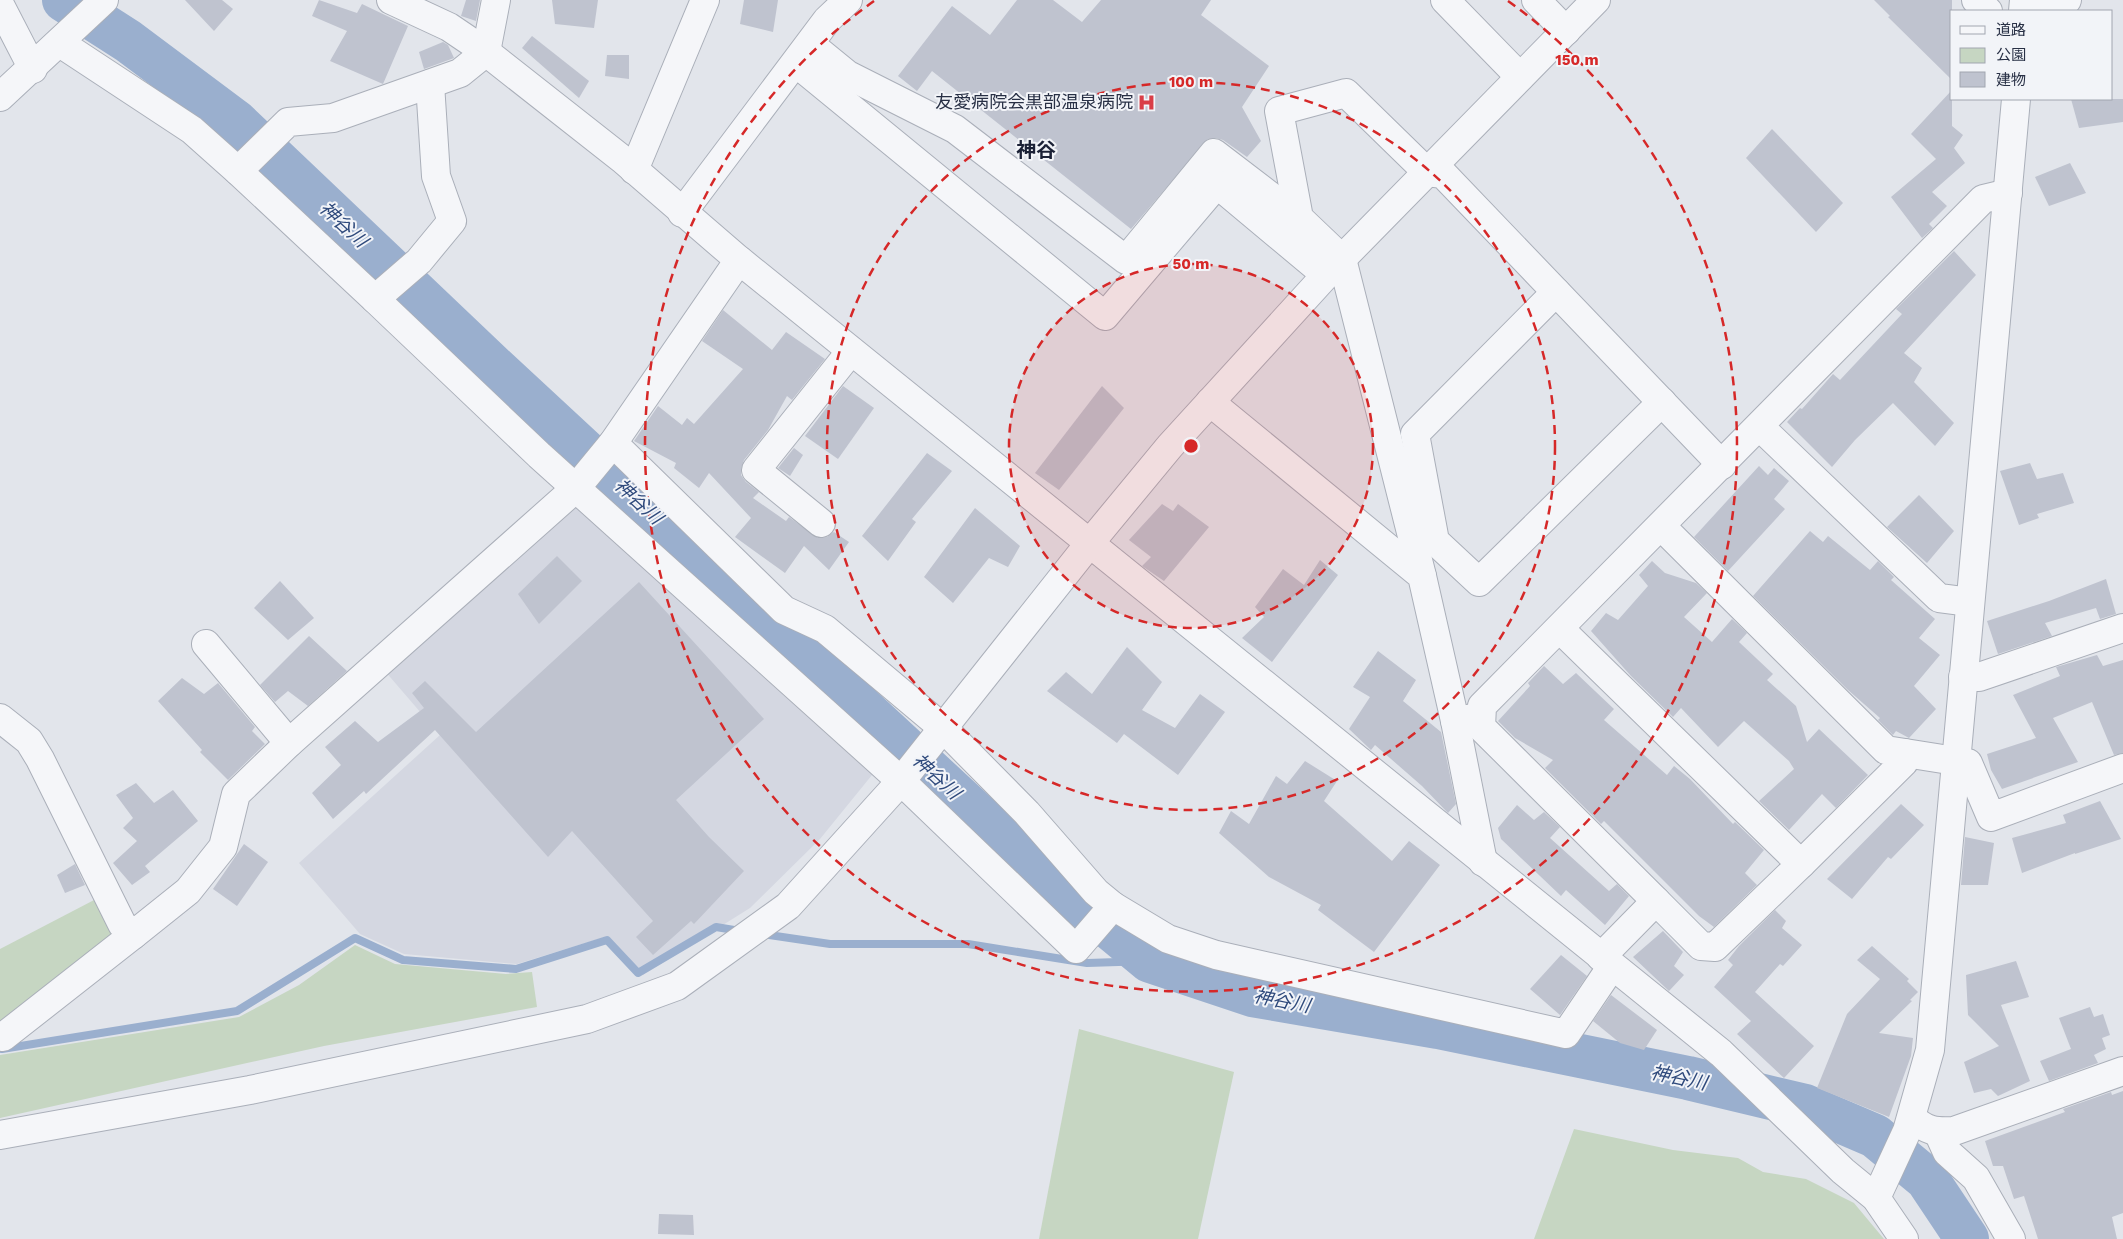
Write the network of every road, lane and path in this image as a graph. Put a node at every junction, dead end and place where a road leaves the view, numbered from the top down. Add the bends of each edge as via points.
1 (104, 0) edge
2 (391, 0) edge
3 (496, 0) edge
4 (705, 0) edge
5 (848, 0) edge
6 (1445, 0) edge
7 (1536, 0) edge
8 (1596, 0) edge
9 (1976, 0) edge
10 (2067, 0) edge
11 (0, 4) edge
12 (826, 10) edge
13 (1987, 10) edge
14 (2047, 10) edge
15 (1566, 31) junction
16 (64, 39) junction
17 (486, 52) junction
18 (803, 53) junction
19 (33, 69) junction
20 (1520, 77) junction
21 (430, 84) junction
22 (0, 97) edge
23 (2016, 100) edge
24 (241, 169) junction
25 (634, 170) junction
26 (1427, 172) junction
27 (2008, 193) junction
28 (682, 213) junction
29 (1298, 218) junction
30 (739, 260) junction
31 (1334, 267) junction
32 (1556, 292) junction
33 (375, 299) junction
34 (851, 351) junction
35 (1210, 402) junction
36 (1662, 402) junction
37 (1760, 427) junction
38 (613, 443) junction
39 (1722, 465) junction
40 (576, 488) junction
41 (821, 523) dead end
42 (1660, 526) junction
43 (1089, 544) junction
44 (1422, 576) junction
45 (1970, 602) junction
46 (2123, 628) edge
47 (1560, 629) junction
48 (206, 644) dead end
49 (1963, 677) junction
50 (1482, 716) junction
51 (0, 718) edge
52 (1455, 721) junction
53 (940, 731) junction
54 (289, 743) junction
55 (1905, 753) junction
56 (1956, 760) junction
57 (2123, 768) edge
58 (901, 781) junction
59 (1483, 862) junction
60 (1801, 864) junction
61 (1656, 901) junction
62 (1112, 906) junction
63 (133, 935) junction
64 (1606, 962) junction
65 (3, 1036) dead end
66 (2123, 1071) edge
67 (1909, 1125) junction
68 (1938, 1132) junction
69 (0, 1136) edge
70 (1879, 1191) junction
71 (1904, 1239) edge
72 (2011, 1239) edge

1 - 16 street
2 - 17 street via 449,27
3 - 17 street
4 - 25 street
5 - 12 street
6 - 20 street
7 - 15 street
8 - 15 street
9 - 13 street
10 - 14 street
11 - 19 street
12 - 18 street
15 - 20 street
16 - 19 street
16 - 24 street
17 - 21 street via 460,74
17 - 25 street
18 - 28 street
18 - 29 street via 955,129 1126,260 1214,153
18 - 31 street via 1105,316 1217,184
19 - 22 street
20 - 26 street
21 - 24 street via 333,118 288,122
21 - 33 street via 436,176 452,221 419,261
23 - 27 street
24 - 33 street
25 - 28 street
26 - 29 street via 1346,93 1280,110
26 - 31 street
26 - 32 street via 1443,174
27 - 37 street via 1983,199
27 - 45 street
28 - 30 street
29 - 31 street
30 - 34 street
30 - 38 street
31 - 35 street
31 - 44 street
32 - 36 street
32 - 36 street via 1415,434 1435,542 1479,582
33 - 40 street
34 - 41 street via 756,470
34 - 43 street
35 - 43 street
35 - 44 street
36 - 39 street
37 - 39 street
37 - 45 street via 1938,598
38 - 40 street
38 - 53 street via 784,610 824,629
39 - 42 street
40 - 54 street
40 - 58 street
42 - 47 street
42 - 55 street via 1886,750
43 - 53 street
43 - 59 street
44 - 52 street
45 - 49 street
46 - 49 street via 1980,677
47 - 50 street via 1482,706
47 - 60 street
48 - 54 street
49 - 56 street
50 - 52 street
50 - 61 street via 1481,727
51 - 63 street via 29,741 122,924
52 - 59 street
53 - 58 street
53 - 62 street via 1020,807
54 - 63 street via 236,794 223,847 188,891
55 - 56 street
55 - 60 street via 1904,762
56 - 57 street via 1968,763 1991,817
56 - 67 street via 1930,1050
58 - 62 street via 1076,949
58 - 69 street via 788,906 677,986 588,1019 250,1090
59 - 64 street
60 - 61 street via 1715,947 1701,946
61 - 64 street
62 - 64 street via 1168,939 1216,955 1566,1034
63 - 65 street
64 - 70 street via 1721,1053 1843,1171
66 - 68 street via 1954,1132
67 - 68 street
67 - 70 street
68 - 72 street via 1947,1152 1976,1178
70 - 71 street

